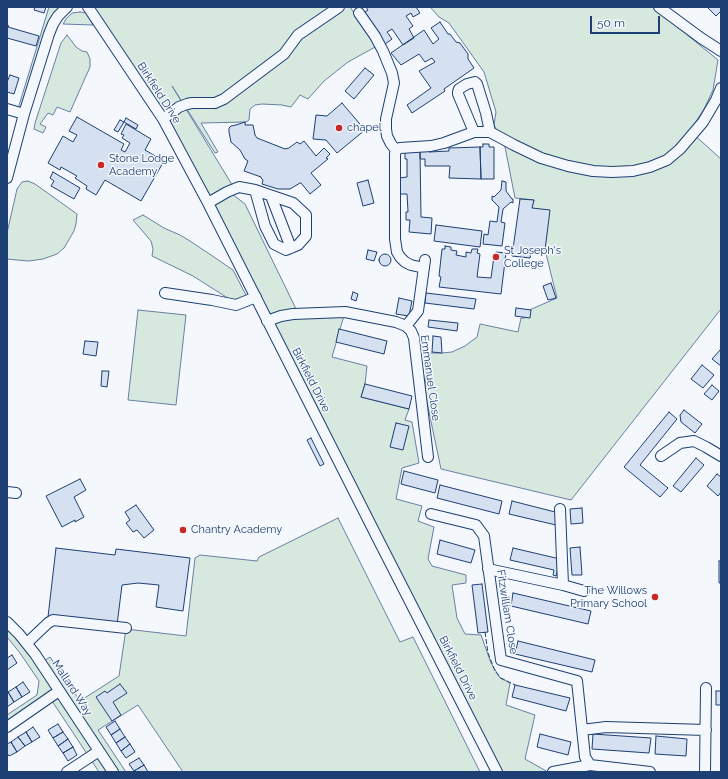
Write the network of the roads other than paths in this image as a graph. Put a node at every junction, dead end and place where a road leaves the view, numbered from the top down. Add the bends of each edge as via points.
1 (68, 7) edge
2 (88, 7) edge
3 (339, 7) edge
4 (660, 7) edge
5 (359, 13) dead end
6 (721, 51) edge
7 (721, 88) edge
8 (7, 109) edge
9 (24, 114) junction
10 (163, 119) junction
11 (474, 132) junction
12 (490, 132) junction
13 (396, 150) junction
14 (7, 178) edge
15 (255, 190) junction
16 (271, 196) junction
17 (208, 202) junction
18 (291, 248) junction
19 (165, 293) dead end
20 (256, 296) junction
21 (267, 321) junction
22 (406, 326) junction
23 (661, 456) dead end
24 (721, 456) edge
25 (428, 457) dead end
26 (560, 509) dead end
27 (431, 514) dead end
28 (488, 569) junction
29 (563, 585) junction
30 (584, 590) dead end
31 (7, 622) edge
32 (126, 628) dead end
33 (27, 643) junction
34 (706, 688) dead end
35 (59, 691) junction
36 (7, 727) edge
37 (582, 730) junction
38 (706, 730) junction
39 (99, 751) junction
40 (590, 765) junction
41 (67, 772) edge
42 (113, 772) edge
43 (497, 772) edge
44 (553, 772) edge
45 (650, 772) edge
46 (705, 772) edge

1 - 9 street via 58,16 51,28
2 - 10 street, Birkfield Drive
3 - 10 street via 298,35 284,54 224,99 187,104
4 - 6 street
5 - 13 street via 375,36 392,73 394,83 386,129 387,136
7 - 12 street via 703,122 680,149 666,160 633,171 606,172 568,166 541,158
8 - 9 street
9 - 14 street
10 - 17 street, Birkfield Drive
11 - 12 street
11 - 12 street via 458,92 467,84 475,82
11 - 13 street via 431,146
13 - 22 street via 394,154 397,252 411,265 424,264 418,311
15 - 16 street
15 - 17 street via 238,187
15 - 18 street via 265,226 274,244 286,250
16 - 18 street
16 - 18 street via 293,203 306,215 306,236 298,245
17 - 20 street, Birkfield Drive
19 - 20 street via 236,305
20 - 21 street, Birkfield Drive
21 - 22 street, Emmanuel Close via 293,314 345,312
21 - 43 street, Birkfield Drive
22 - 25 street, Emmanuel Close via 414,338
23 - 24 street via 680,443 694,441
26 - 29 street
27 - 28 street, Fitzwilliam Close via 476,525 484,536
28 - 29 street
28 - 37 street, Fitzwilliam Close via 501,660 577,681
29 - 30 street
31 - 33 street, Mallard Way
32 - 33 street via 53,620
33 - 35 street, Mallard Way
34 - 38 street
35 - 36 street
35 - 39 street, Mallard Way
37 - 38 street
37 - 40 street, Fitzwilliam Close via 585,757
38 - 46 street
39 - 41 street
39 - 42 street, Mallard Way
40 - 44 street
40 - 45 street

